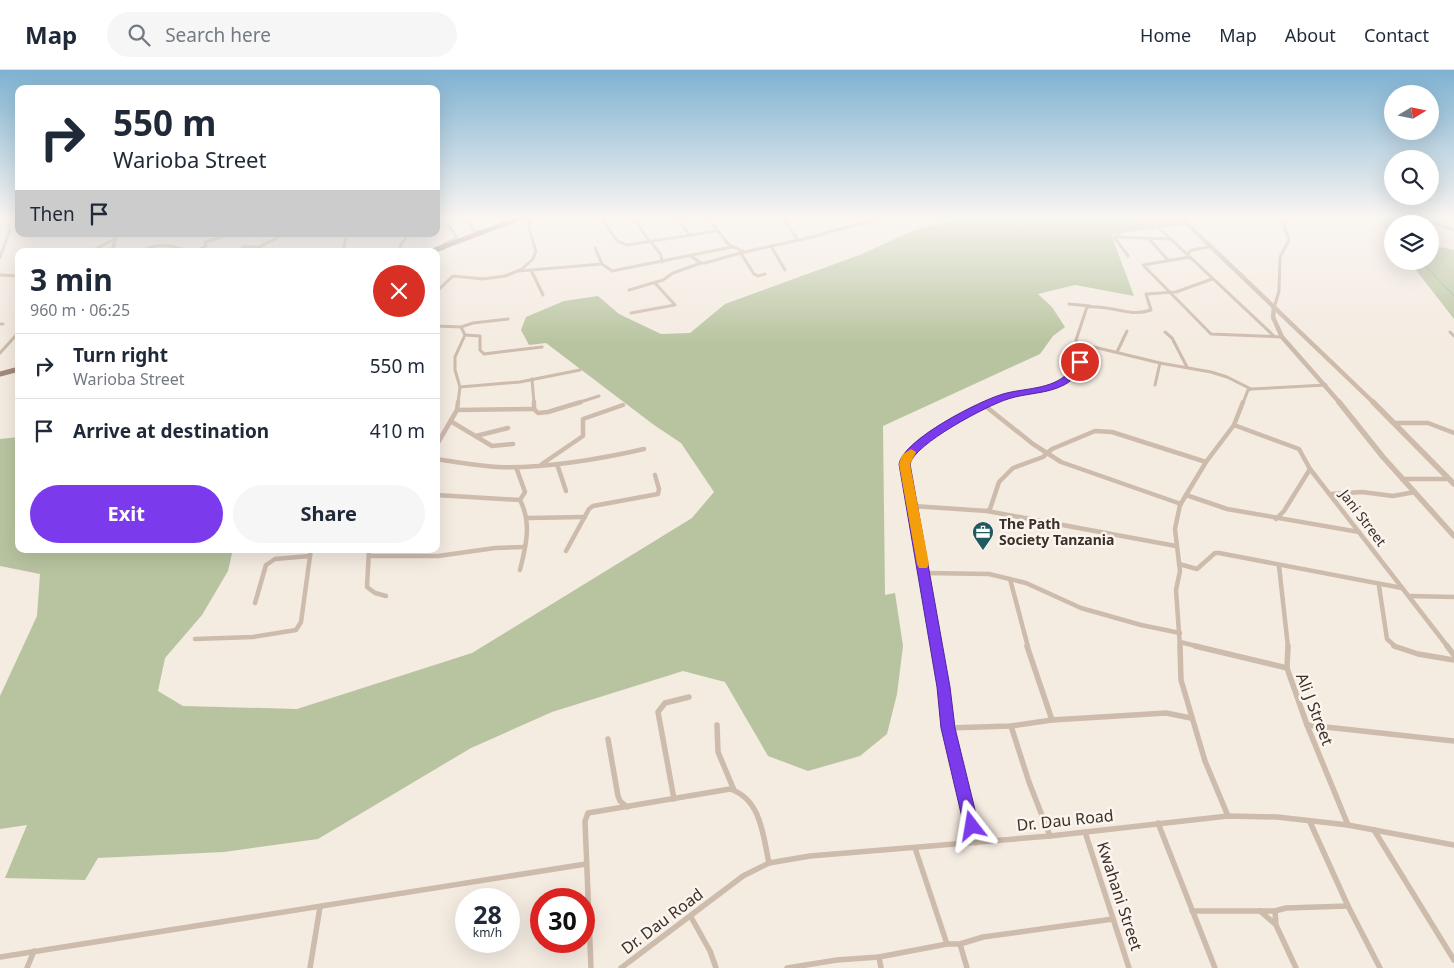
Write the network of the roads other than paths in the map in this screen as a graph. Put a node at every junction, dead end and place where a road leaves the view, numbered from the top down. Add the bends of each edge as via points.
1 (532, 259) edge
2 (600, 259) edge
3 (662, 259) edge
4 (677, 259) edge
5 (695, 259) edge
6 (716, 259) edge
7 (746, 259) edge
8 (779, 259) edge
9 (1176, 259) edge
10 (1192, 259) edge
11 (1280, 259) edge
12 (1168, 260) joint
13 (1223, 260) edge
14 (662, 262) junction
15 (701, 263) junction
16 (602, 264) junction
17 (786, 270) dead end
18 (517, 272) junction
19 (532, 272) junction
20 (766, 274) dead end
21 (0, 275) edge
22 (15, 276) edge
23 (1212, 279) junction
24 (655, 283) junction
25 (440, 288) edge
26 (629, 290) dead end
27 (1170, 293) junction
28 (543, 295) dead end
29 (1069, 304) dead end
30 (1090, 306) junction
31 (1274, 308) junction
32 (631, 313) dead end
33 (508, 319) dead end
34 (440, 326) edge
35 (461, 327) junction
36 (1127, 331) dead end
37 (1165, 332) dead end
38 (465, 335) junction
39 (15, 336) edge
40 (1274, 336) junction
41 (1282, 337) junction
42 (542, 348) dead end
43 (1078, 348) junction
44 (0, 352) edge
45 (1117, 352) junction
46 (1160, 363) junction
47 (1188, 367) junction
48 (15, 370) edge
49 (580, 370) dead end
50 (0, 374) edge
51 (532, 379) junction
52 (1156, 385) dead end
53 (1326, 385) junction
54 (460, 387) junction
55 (1250, 389) junction
56 (599, 396) dead end
57 (623, 405) dead end
58 (984, 405) junction
59 (534, 409) junction
60 (457, 410) junction
61 (452, 422) junction
62 (1395, 423) junction
63 (1234, 425) junction
64 (1454, 426) edge
65 (508, 428) dead end
66 (1448, 430) junction
67 (1454, 433) edge
68 (476, 436) junction
69 (440, 440) edge
70 (513, 444) dead end
71 (644, 449) dead end
72 (1047, 453) junction
73 (440, 459) edge
74 (1206, 462) junction
75 (557, 464) junction
76 (539, 466) junction
77 (516, 467) junction
78 (1310, 469) junction
79 (654, 475) dead end
80 (1402, 479) junction
81 (1448, 479) junction
82 (1454, 484) edge
83 (566, 491) dead end
84 (1415, 492) junction
85 (1331, 494) junction
86 (440, 495) edge
87 (1186, 495) junction
88 (520, 500) junction
89 (1181, 504) junction
90 (913, 506) junction
91 (987, 511) junction
92 (584, 517) junction
93 (528, 518) junction
94 (1276, 519) junction
95 (1359, 532) junction
96 (1454, 536) edge
97 (1176, 546) junction
98 (525, 547) junction
99 (566, 551) dead end
100 (310, 553) edge
101 (310, 556) junction
102 (369, 556) joint
103 (1178, 564) junction
104 (1279, 566) junction
105 (520, 570) dead end
106 (924, 573) junction
107 (1010, 579) junction
108 (1379, 586) junction
109 (1402, 588) junction
110 (386, 596) dead end
111 (1410, 596) junction
112 (1454, 597) edge
113 (255, 603) dead end
114 (1180, 633) junction
115 (195, 639) dead end
116 (1180, 642) junction
117 (1454, 655) edge
118 (1454, 660) edge
119 (1287, 668) junction
120 (689, 697) dead end
121 (1191, 718) junction
122 (1052, 720) junction
123 (717, 725) dead end
124 (1307, 725) junction
125 (1011, 726) junction
126 (948, 728) junction
127 (608, 739) dead end
128 (1454, 741) edge
129 (734, 790) junction
130 (674, 799) junction
131 (627, 807) junction
132 (1228, 816) junction
133 (1310, 822) junction
134 (1158, 823) junction
135 (1348, 825) junction
136 (1374, 830) junction
137 (1085, 832) junction
138 (1050, 836) junction
139 (976, 842) junction
140 (1454, 846) edge
141 (916, 848) junction
142 (769, 863) junction
143 (586, 864) junction
144 (1348, 906) junction
145 (320, 907) junction
146 (1192, 911) junction
147 (1260, 911) junction
148 (1275, 911) junction
149 (691, 917) junction
150 (1113, 919) junction
151 (1276, 925) junction
152 (947, 944) junction
153 (960, 944) junction
154 (34, 951) junction
155 (0, 957) edge
156 (880, 957) junction
157 (1454, 960) edge
158 (803, 966) edge
159 (27, 968) edge
160 (310, 968) edge
161 (591, 968) edge
162 (621, 968) edge
163 (716, 968) edge
164 (787, 968) edge
165 (881, 968) edge
166 (968, 968) edge
167 (1129, 968) edge
168 (1215, 968) edge
169 (1296, 968) edge
170 (1380, 968) edge

1 - 18 street
2 - 16 street
3 - 14 street
4 - 14 street
5 - 15 street
6 - 15 street
7 - 20 street via 754,274
8 - 17 street
9 - 12 street
10 - 23 street
11 - 31 street
12 - 27 street via 1143,265
13 - 31 street
14 - 16 street via 612,271
15 - 24 street
16 - 19 street
18 - 19 street
18 - 25 street via 483,279 453,276
19 - 28 street
21 - 22 street
23 - 27 street
23 - 40 street
24 - 26 street
24 - 32 street via 675,305
27 - 30 street via 1146,294 1151,310 1140,313
27 - 40 street via 1211,334
29 - 30 street
30 - 43 street via 1086,309 1076,340
31 - 41 street via 1273,317
31 - 62 street
33 - 35 street
34 - 35 street
35 - 38 street
36 - 45 street
37 - 47 street via 1172,338
38 - 42 street via 480,336 480,350 484,354
38 - 54 street via 455,357
39 - 44 street
40 - 41 street
41 - 53 street
43 - 45 street via 1094,347
43 - 58 street via 1080,362 1068,379
45 - 46 street
46 - 47 street
46 - 52 street
47 - 55 street via 1221,375
48 - 50 main road
49 - 51 street
51 - 54 street
51 - 59 street
53 - 55 street
53 - 80 street
54 - 60 street
55 - 63 street
56 - 59 street via 548,412 538,413
57 - 76 street via 583,419 584,434 581,438
58 - 72 street
58 - 90 street via 947,424 906,458 904,464
59 - 60 street
60 - 61 street
61 - 68 street
61 - 69 street
62 - 66 street via 1423,422
62 - 81 street
63 - 74 street
63 - 78 street, Jani Street via 1295,446
64 - 66 street
65 - 68 street
66 - 67 street
68 - 70 street via 492,446
71 - 75 street
72 - 74 street via 1102,430
72 - 89 street via 1061,462
72 - 91 street via 1006,474 999,482
73 - 77 street
74 - 87 street
75 - 76 street
75 - 83 street
76 - 77 street
77 - 88 street via 525,492
78 - 85 street, Jani Street
78 - 94 street
79 - 92 street via 658,494 597,505
80 - 81 street
80 - 84 street
81 - 82 street
84 - 85 street via 1393,496 1362,492
84 - 96 street
85 - 95 street, Jani Street
86 - 88 street
87 - 89 street
87 - 94 street via 1227,510
88 - 93 street
89 - 97 street via 1176,524
90 - 91 street
90 - 106 street
91 - 97 street
92 - 93 street
92 - 99 street
93 - 98 street
94 - 95 street
95 - 109 street, Jani Street
97 - 103 street
98 - 102 street via 438,556
98 - 105 street
100 - 101 street
101 - 113 street via 270,561
101 - 115 street via 296,630 253,637
102 - 110 street via 367,587
103 - 104 street via 1197,570 1219,553
103 - 114 street via 1180,576 1176,590
104 - 108 street
104 - 119 street, Ali J Street via 1288,641
106 - 107 street via 989,574
106 - 126 street
107 - 114 street via 1081,608
107 - 122 street via 1029,652
108 - 109 street
108 - 118 street via 1390,644 1408,652
109 - 111 street, Jani Street
111 - 112 street
111 - 117 street, Jani Street
114 - 116 street
116 - 119 street
116 - 121 street via 1181,680
119 - 124 street, Ali J Street
120 - 130 street via 665,703 658,712
121 - 122 street via 1166,712
121 - 132 street
122 - 125 street
123 - 129 street via 716,748
124 - 128 street
124 - 135 street, Ali J Street
125 - 126 street
125 - 138 street
126 - 139 street
127 - 131 street via 618,796
129 - 130 street
129 - 142 street via 744,794 755,812
130 - 131 street
131 - 143 street via 586,814
132 - 133 street, Dr. Dau Road via 1277,817
132 - 134 street, Dr. Dau Road
133 - 135 street, Dr. Dau Road
133 - 144 street
134 - 137 street, Dr. Dau Road
134 - 146 street
135 - 136 street, Dr. Dau Road
136 - 140 street, Dr. Dau Road
136 - 157 street
137 - 138 street, Dr. Dau Road
137 - 150 street, Kwahani Street
138 - 139 street, Dr. Dau Road
139 - 141 street, Dr. Dau Road
141 - 142 street, Dr. Dau Road via 820,855
141 - 152 street
142 - 149 street, Dr. Dau Road via 743,876
143 - 145 street
143 - 161 street
144 - 148 street
144 - 170 street
145 - 154 street
145 - 160 street
146 - 147 street
146 - 168 street
147 - 148 street
147 - 151 street
148 - 151 street
149 - 162 street, Dr. Dau Road
149 - 163 street
150 - 153 street via 983,937
150 - 167 street, Kwahani Street
151 - 169 street
152 - 153 street
152 - 156 street
153 - 166 street
154 - 155 street
154 - 159 street
156 - 158 street
156 - 165 street
158 - 164 street

